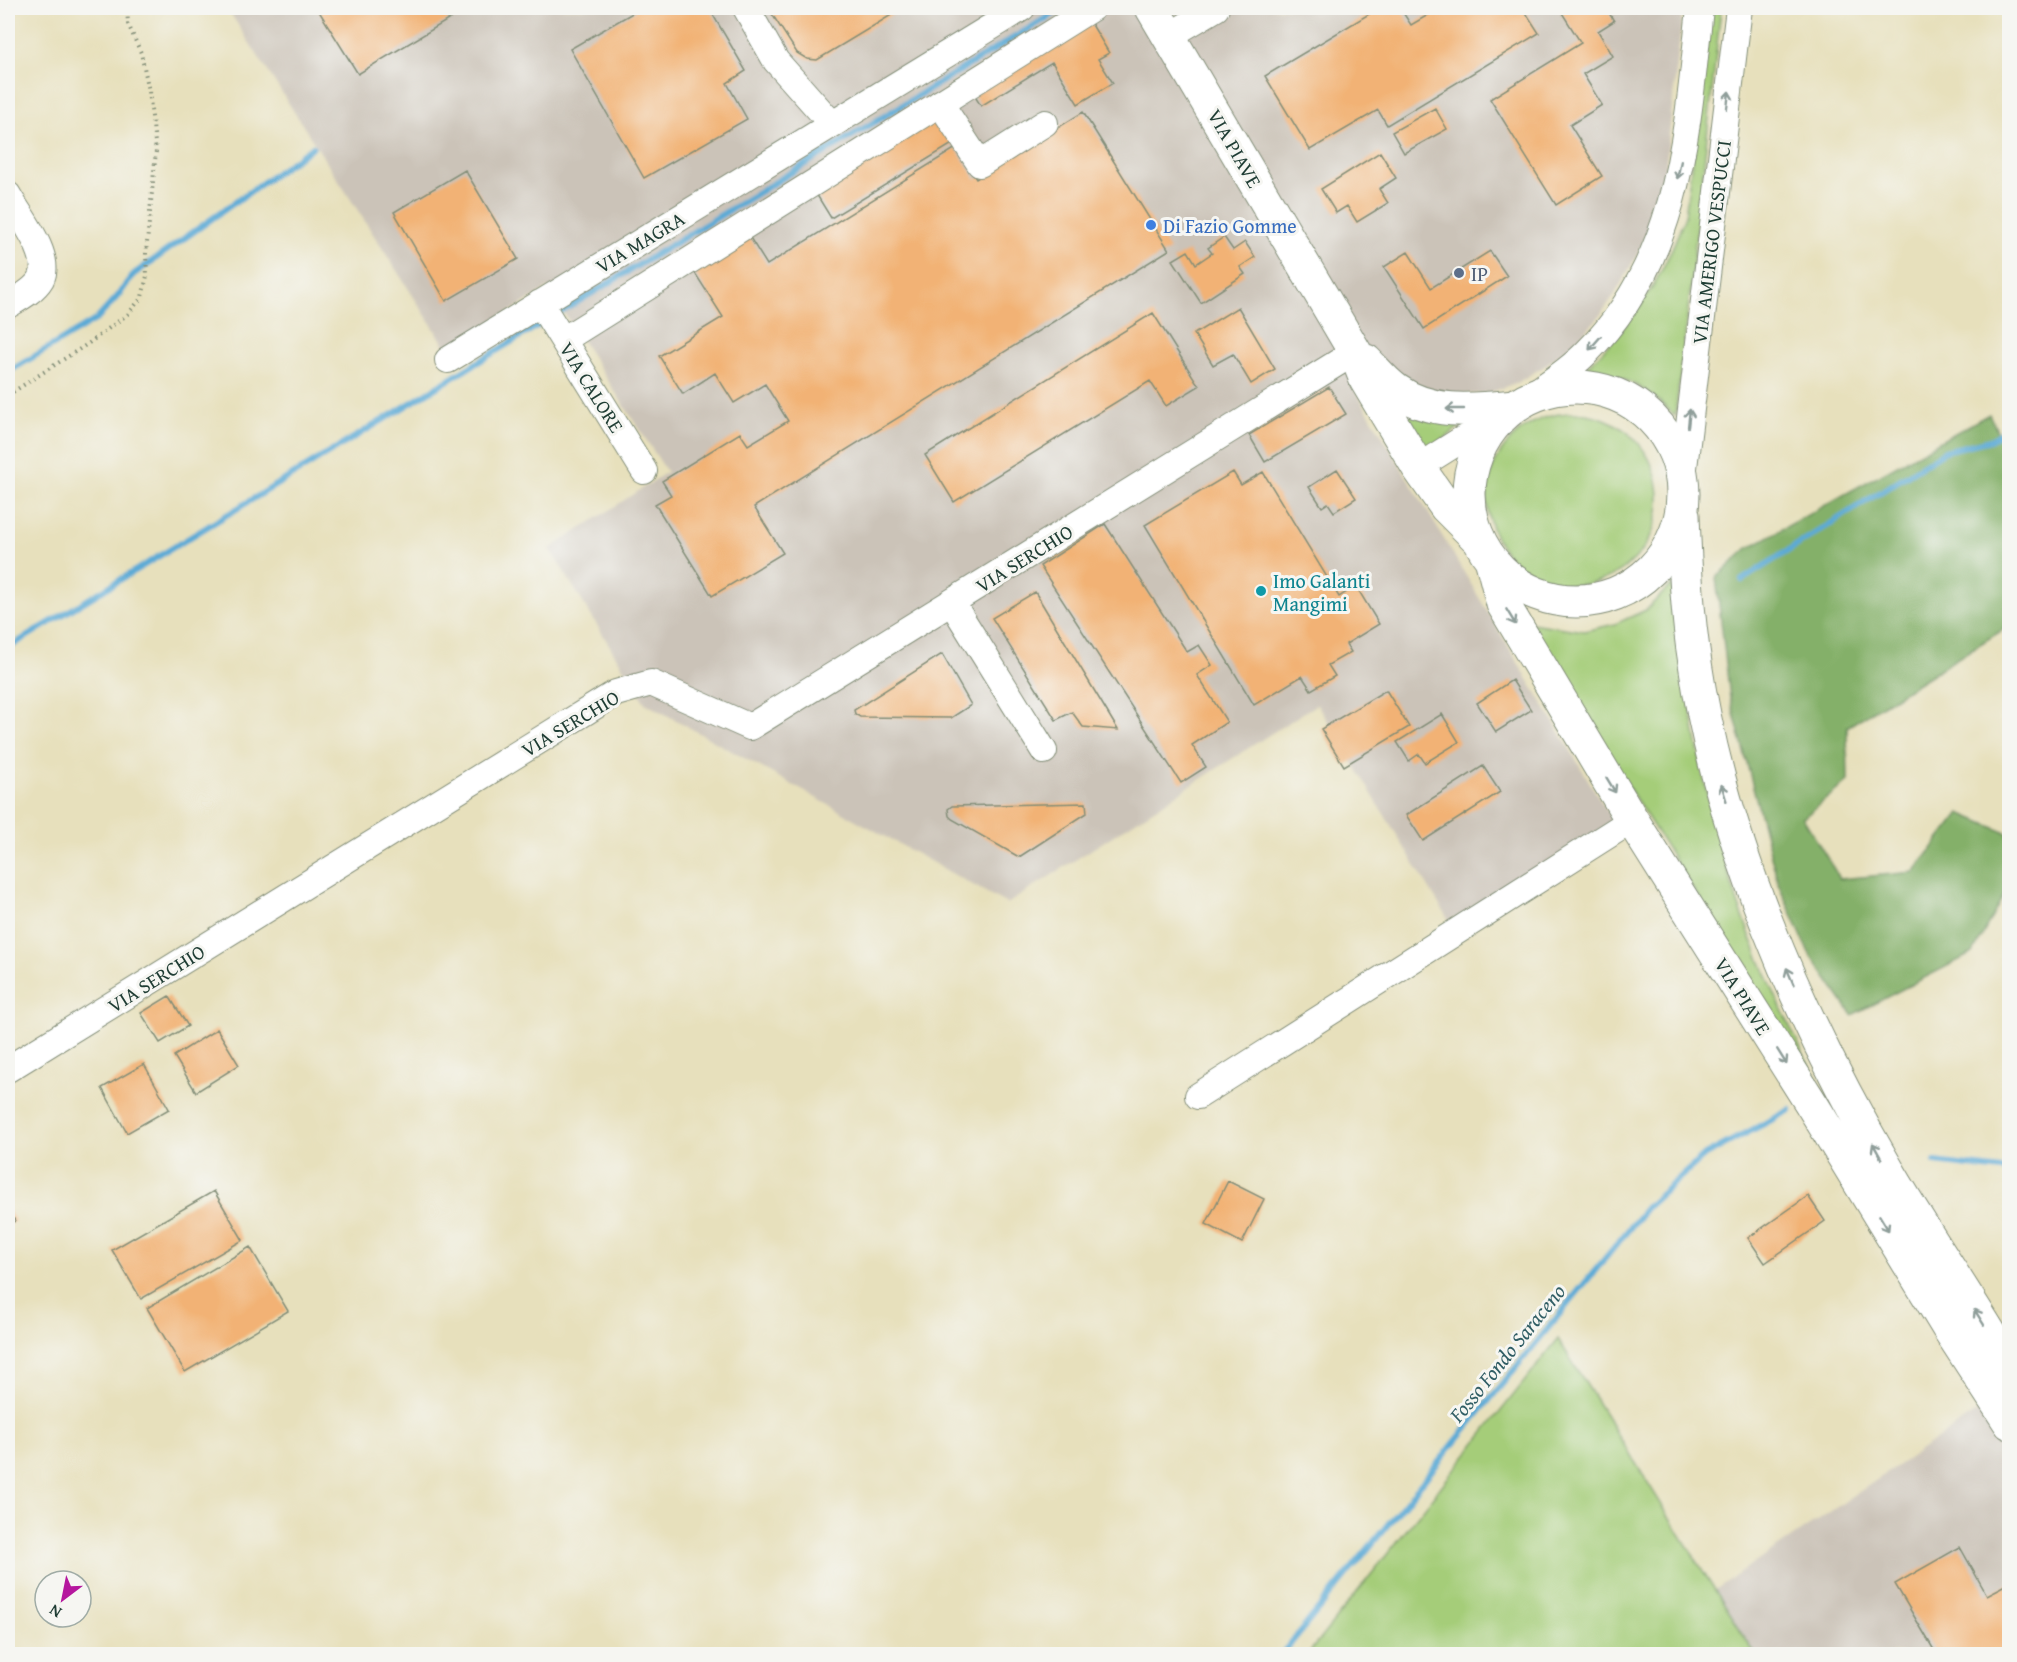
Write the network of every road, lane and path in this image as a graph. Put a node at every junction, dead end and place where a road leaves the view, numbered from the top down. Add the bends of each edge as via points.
1 (128, 8) edge
2 (746, 8) edge
3 (1022, 8) edge
4 (1092, 8) edge
5 (1152, 8) edge
6 (1216, 8) edge
7 (1700, 8) edge
8 (1739, 8) edge
9 (1169, 36) junction
10 (940, 103) junction
11 (1044, 123) dead end
12 (832, 124) junction
13 (8, 195) edge
14 (540, 303) junction
15 (8, 305) edge
16 (563, 340) junction
17 (1355, 352) junction
18 (448, 360) dead end
19 (8, 395) edge
20 (1512, 410) junction
21 (1418, 466) junction
22 (644, 471) dead end
23 (1683, 476) junction
24 (1683, 515) junction
25 (1484, 550) junction
26 (952, 603) junction
27 (1044, 751) dead end
28 (1632, 820) junction
29 (8, 1069) edge
30 (1198, 1096) dead end
31 (2010, 1367) edge
32 (2010, 1423) edge

1 - 19 path via 128,24 141,53 149,91 156,151 142,297 128,314 89,343
2 - 12 street via 776,61
3 - 12 street, VIA MAGRA
4 - 10 street
5 - 9 main road, VIA PIAVE
6 - 9 street
7 -> 20 street, VIA AMERIGO VESPUCCI via 1680,167 1652,257 1618,315 1593,345 1570,368
23 -> 8 street, VIA AMERIGO VESPUCCI
9 - 17 main road, VIA PIAVE
10 - 11 street via 980,164
10 - 16 street
12 - 14 street, VIA MAGRA
13 - 15 street via 42,252 44,265 40,280
14 - 16 street, VIA CALORE
14 - 18 street, VIA MAGRA
16 - 22 street, VIA CALORE
20 -> 17 main road, VIA PIAVE via 1443,409 1416,402 1395,389
17 - 21 main road, VIA PIAVE via 1366,380
17 - 26 street, VIA SERCHIO
20 - 21 street, VIA AMERIGO VESPUCCI
20 - 23 main road, VIA PIAVE via 1562,387 1595,388 1626,399 1653,418 1672,445
20 - 25 main road via 1477,452 1469,480 1469,509
21 - 25 main road, VIA PIAVE via 1446,507
23 - 24 main road, VIA PIAVE
24 - 25 main road via 1671,548 1649,575 1620,594 1586,602 1551,599 1518,586
31 -> 24 main road via 1872,1142 1811,1023 1757,895 1719,778 1701,700 1690,630
25 -> 28 main road, VIA PIAVE via 1503,604
26 - 27 street
26 - 29 street, VIA SERCHIO via 750,727 651,683 616,693
28 - 30 street
28 -> 32 main road, VIA PIAVE

